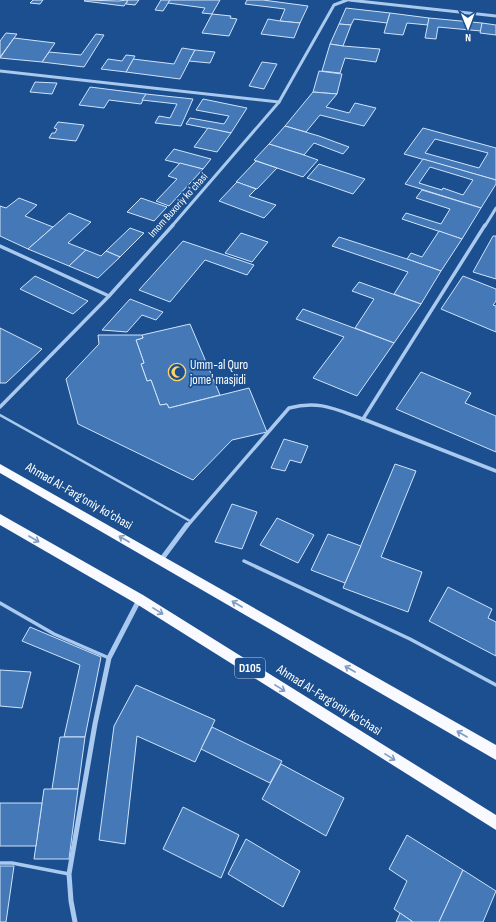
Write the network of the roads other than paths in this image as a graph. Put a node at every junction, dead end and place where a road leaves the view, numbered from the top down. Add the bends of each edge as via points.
1 (348, 0) edge
2 (496, 16) edge
3 (0, 71) edge
4 (279, 102) junction
5 (496, 208) edge
6 (0, 246) edge
7 (109, 296) junction
8 (0, 407) edge
9 (0, 415) edge
10 (363, 419) junction
11 (0, 468) edge
12 (496, 471) edge
13 (0, 519) edge
14 (190, 521) junction
15 (160, 560) junction
16 (244, 561) dead end
17 (139, 599) junction
18 (0, 603) edge
19 (109, 658) junction
20 (496, 685) edge
21 (496, 753) edge
22 (496, 823) edge
23 (0, 863) edge
24 (69, 874) junction
25 (75, 922) edge

1 - 2 street
1 - 4 street, Imom Buxoriy koʻchasi via 334,5
3 - 4 street
4 - 7 street, Imom Buxoriy koʻchasi
5 - 10 street
6 - 7 street
7 - 8 street, Imom Buxoriy koʻchasi
9 - 14 lane
10 - 12 street
10 - 14 street via 326,406 304,404 289,408
15 -> 11 highway, Ahmad Al-Farg'oniy ko'chasi
13 -> 17 highway, Ahmad Al-Farg'oniy ko'chasi / D105
14 - 15 street
21 -> 15 highway, Ahmad Al-Farg'oniy ko'chasi
16 - 20 lane via 410,639
17 - 19 street
17 -> 22 highway, Ahmad Al-Farg'oniy ko'chasi / D105
18 - 19 lane via 54,634
19 - 24 street
23 - 24 lane
24 - 25 street

